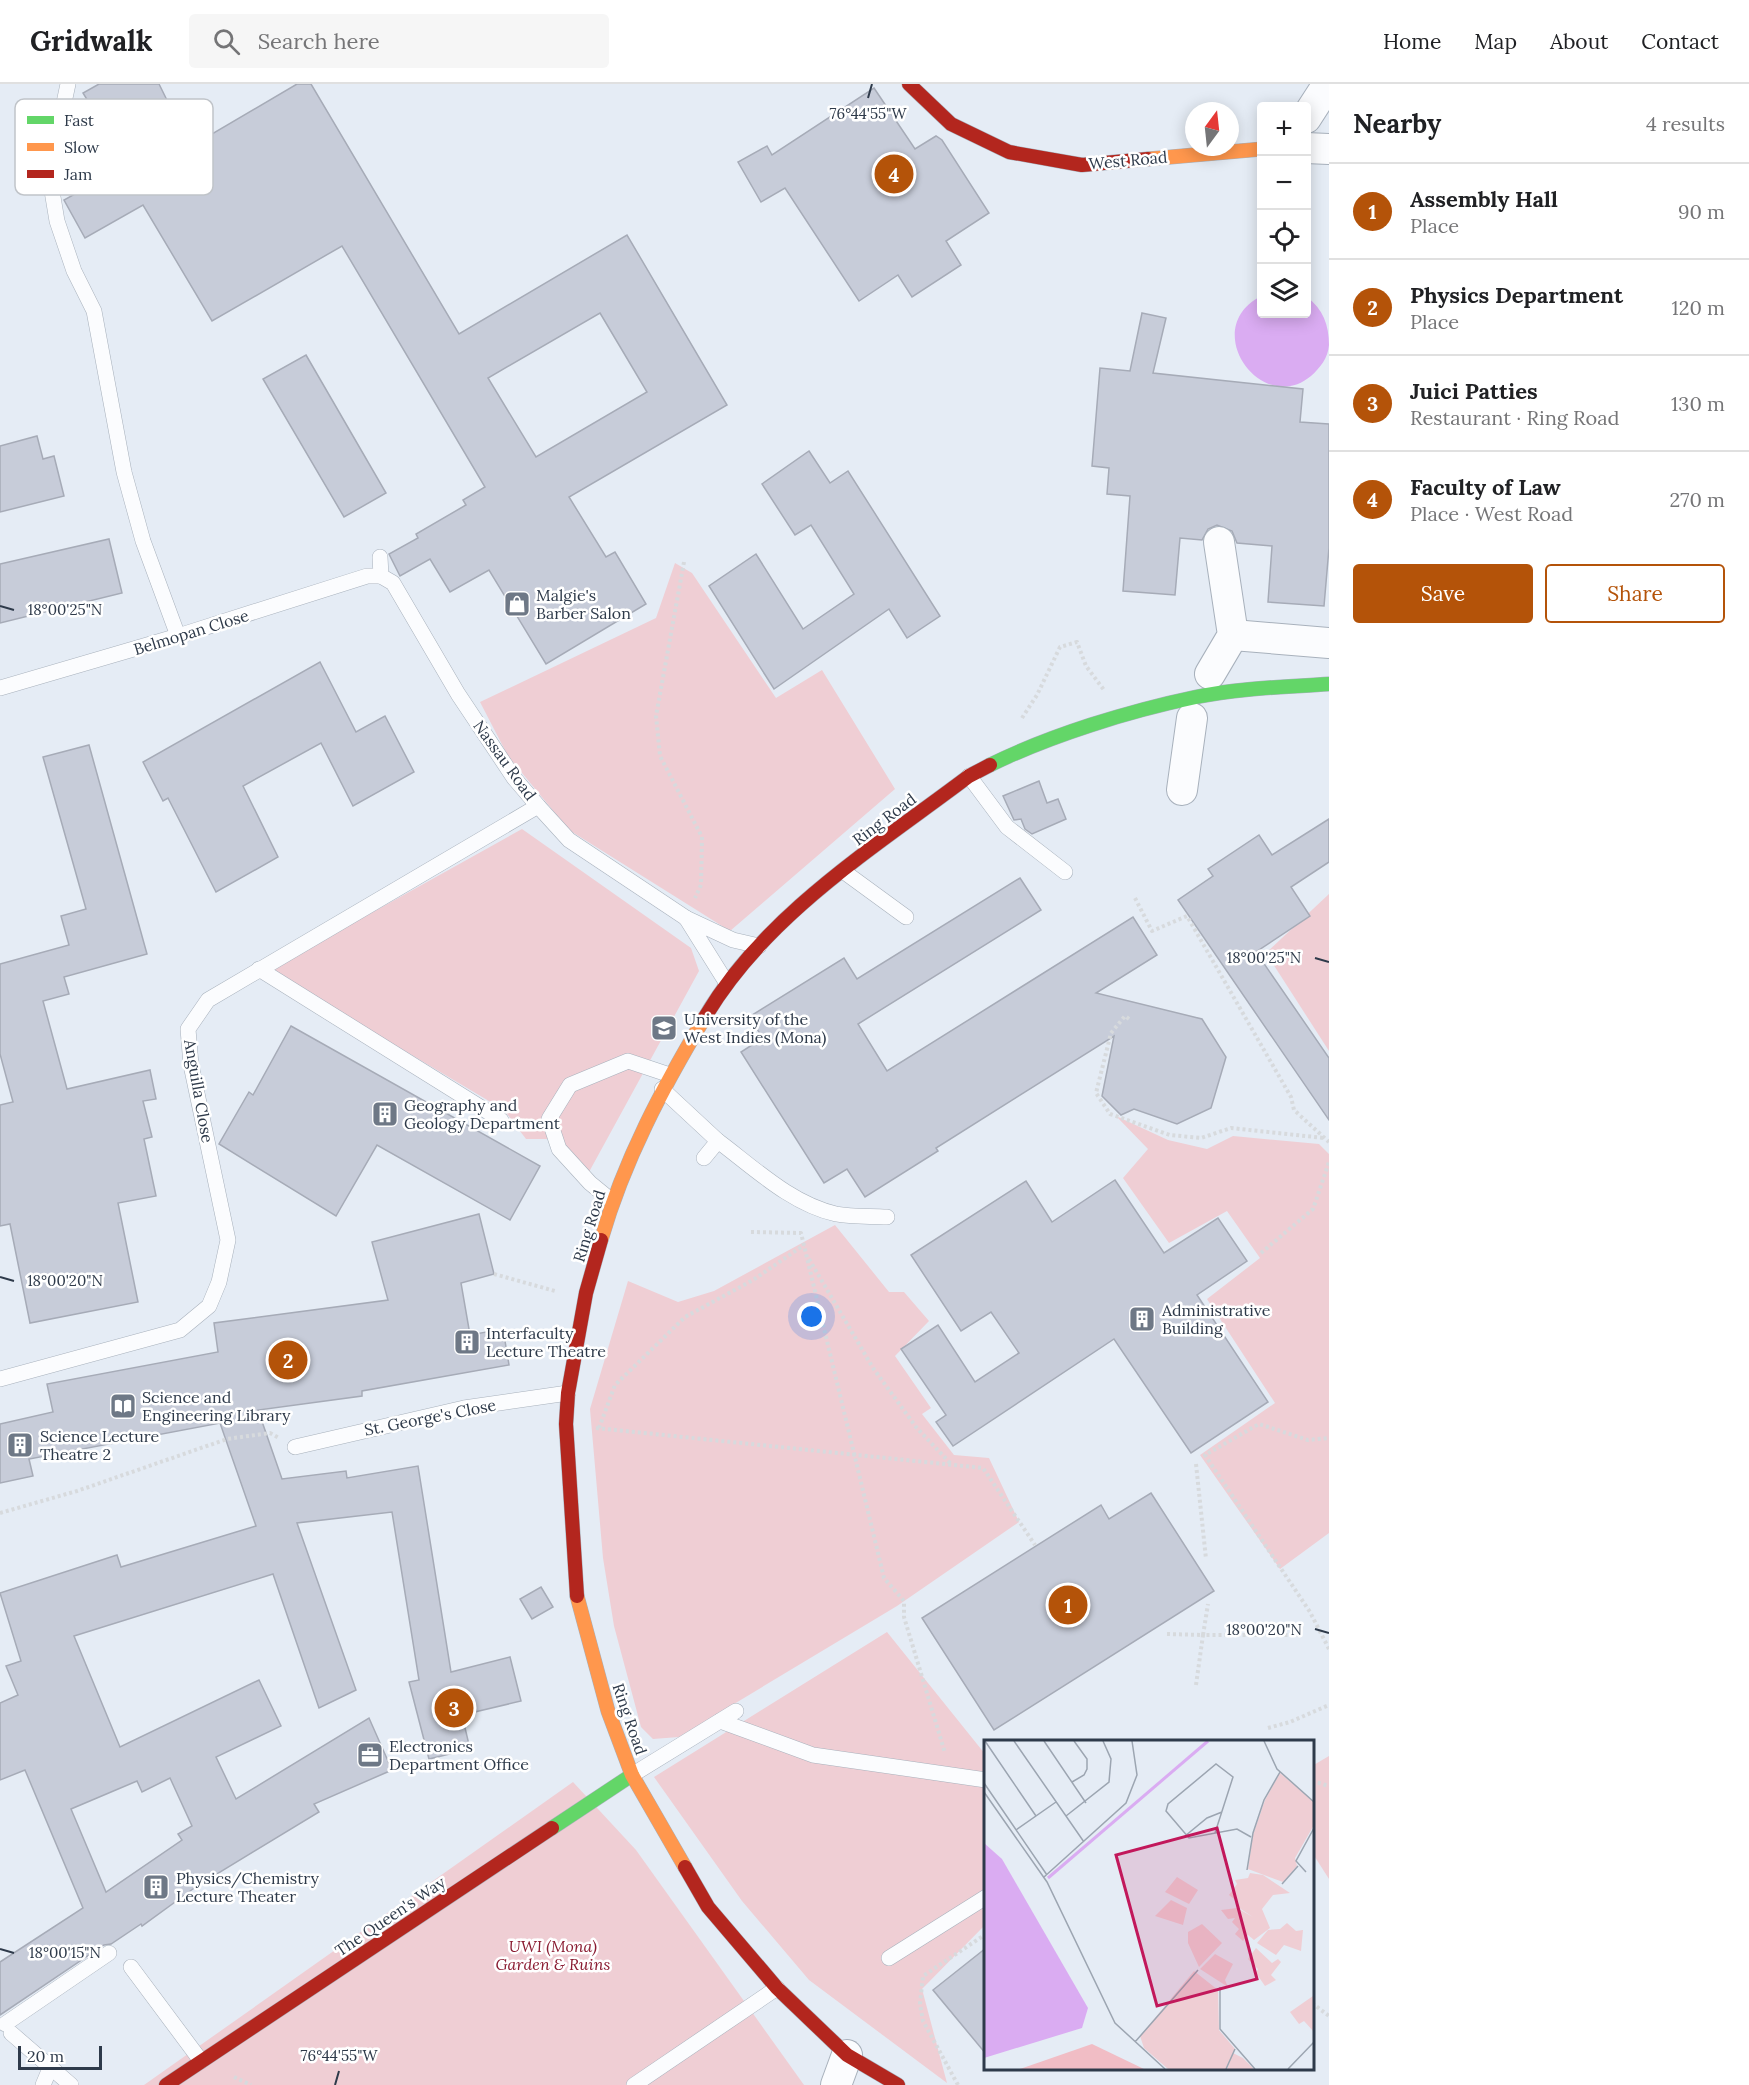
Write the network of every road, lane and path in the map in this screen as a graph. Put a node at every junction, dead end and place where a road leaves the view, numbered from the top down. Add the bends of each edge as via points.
1 (68, 84) edge
2 (911, 84) edge
3 (1328, 84) edge
4 (65, 99) edge
5 (1311, 110) edge
6 (1311, 148) edge
7 (1257, 149) edge
8 (1329, 149) edge
9 (53, 195) edge
10 (1219, 542) dead end
11 (380, 557) dead end
12 (684, 562) dead end
13 (381, 576) junction
14 (1233, 635) junction
15 (178, 636) junction
16 (1329, 643) edge
17 (1210, 674) dead end
18 (1329, 684) edge
19 (0, 688) edge
20 (1107, 699) dead end
21 (1192, 718) dead end
22 (1015, 753) junction
23 (969, 776) junction
24 (1182, 790) dead end
25 (538, 806) junction
26 (843, 871) junction
27 (1065, 872) dead end
28 (1135, 898) dead end
29 (906, 917) dead end
30 (686, 918) junction
31 (759, 946) junction
32 (259, 969) junction
33 (726, 982) junction
34 (1129, 1019) dead end
35 (670, 1075) junction
36 (662, 1089) junction
37 (501, 1120) dead end
38 (1324, 1138) junction
39 (718, 1141) junction
40 (1329, 1142) edge
41 (704, 1158) dead end
42 (1329, 1162) edge
43 (612, 1201) junction
44 (887, 1217) dead end
45 (751, 1232) dead end
46 (804, 1245) junction
47 (806, 1253) junction
48 (1262, 1253) dead end
49 (494, 1274) dead end
50 (561, 1293) dead end
51 (0, 1379) edge
52 (568, 1393) junction
53 (590, 1427) dead end
54 (598, 1428) junction
55 (1329, 1438) edge
56 (295, 1447) joint
57 (854, 1454) junction
58 (952, 1464) junction
59 (1196, 1464) dead end
60 (0, 1513) edge
61 (1035, 1545) dead end
62 (1206, 1559) dead end
63 (1208, 1604) dead end
64 (1167, 1634) dead end
65 (1203, 1635) junction
66 (1300, 1635) dead end
67 (1329, 1649) edge
68 (1196, 1685) dead end
69 (1329, 1705) edge
70 (736, 1711) dead end
71 (720, 1721) junction
72 (1268, 1728) dead end
73 (952, 1774) junction
74 (632, 1775) junction
75 (984, 1780) edge
76 (1314, 1782) edge
77 (1329, 1786) edge
78 (984, 1898) edge
79 (984, 1935) edge
80 (108, 1953) dead end
81 (889, 1958) dead end
82 (131, 1967) dead end
83 (777, 1988) junction
84 (1314, 2005) edge
85 (1329, 2016) edge
86 (847, 2055) junction
87 (201, 2061) junction
88 (51, 2066) junction
89 (44, 2085) edge
90 (71, 2085) edge
91 (166, 2085) edge
92 (634, 2085) edge
93 (836, 2085) edge
94 (898, 2085) edge
95 (958, 2085) edge

1 - 4 lane
2 - 7 street, West Road via 951,124 1009,152 1082,165
3 - 5 street
6 - 8 street
9 - 15 lane via 74,271 94,311 124,472 143,541
10 - 14 street
11 - 13 lane
12 - 30 path via 656,716 660,756 702,837 701,885
13 - 15 lane, Belmopan Close via 367,576
13 - 25 lane, Nassau Road via 393,583 458,694 514,778
14 - 16 street
14 - 17 street
15 - 19 lane, Belmopan Close
18 - 22 street, Ring Road via 1196,698 1101,723
20 - 22 path via 1102,684 1086,666 1077,642 1060,647 1014,731
21 - 24 street
22 - 23 street, Ring Road
23 - 26 street, Ring Road
23 - 27 lane via 1007,826
25 - 30 lane, Nassau Road via 569,840
25 - 32 lane, Anguilla Close
26 - 29 lane
26 - 31 street, Ring Road
28 - 38 path via 1152,931 1187,916 1291,1097 1294,1110
30 - 31 lane, Nassau Road via 733,940
30 - 33 lane
31 - 33 street, Ring Road
32 - 37 lane
32 - 51 lane, Anguilla Close via 208,1000 188,1029 191,1065 228,1240 209,1306 180,1330
33 - 35 street, Ring Road
34 - 38 path via 1125,1016 1111,1033 1096,1093 1110,1114 1170,1135 1201,1138 1232,1128
35 - 36 street, Ring Road
35 - 43 lane via 628,1061 570,1085 549,1119 559,1149
36 - 39 lane
36 - 43 street, Ring Road
38 - 40 path
39 - 41 lane
39 - 44 lane via 807,1203 836,1214
42 - 48 path via 1313,1209
43 - 52 street, Ring Road via 586,1293
45 - 46 path via 801,1233
46 - 47 path
46 - 54 path via 753,1280 685,1317 615,1385
47 - 57 path
47 - 58 path via 873,1368 916,1427
49 - 50 path
52 - 56 lane, St. George's Close via 464,1408
52 - 74 street, Ring Road via 567,1449 576,1593 608,1711
53 - 54 path
54 - 57 path
55 - 67 path via 1308,1440 1259,1424 1205,1455 1310,1612
56 - 60 path via 270,1433 227,1439
57 - 58 path
57 - 73 path via 884,1578 904,1601 904,1617
58 - 61 path via 983,1468
59 - 62 path
63 - 65 path
64 - 65 path
65 - 66 path
65 - 68 path
69 - 72 path
70 - 71 lane
71 - 73 lane via 813,1755
71 - 74 lane
73 - 75 lane
74 - 83 street, Ring Road via 708,1907
74 - 87 street, The Queen's Way
76 - 77 path
78 - 81 lane
79 - 95 path via 923,1976 923,2021
80 - 88 lane via 8,2029
82 - 87 lane
83 - 86 street, Ring Road
83 - 92 lane
84 - 85 path
86 - 93 street
86 - 94 street, Ring Road
87 - 91 street, The Queen's Way
88 - 89 lane
88 - 90 lane

